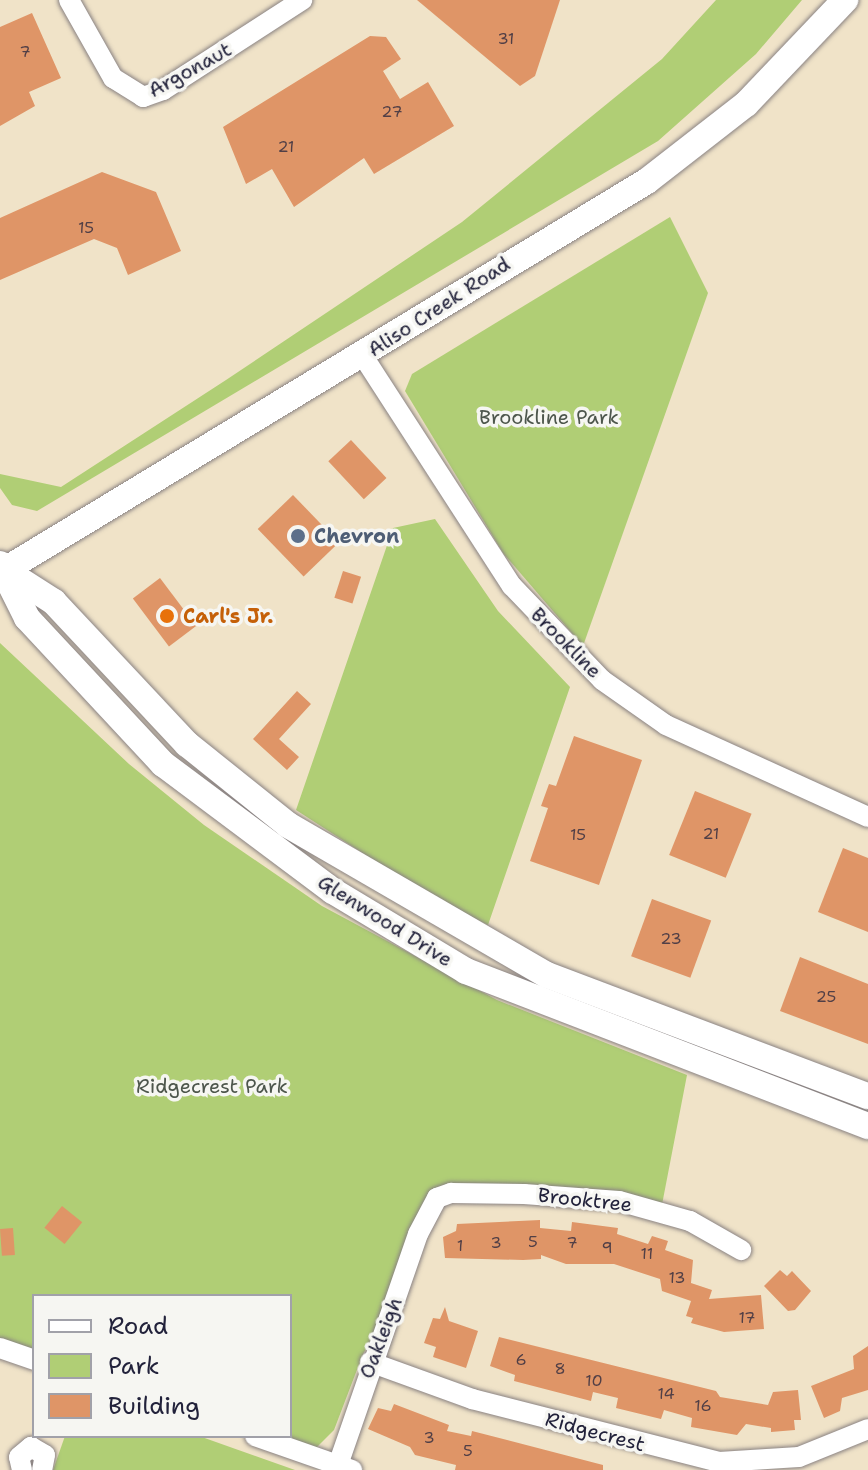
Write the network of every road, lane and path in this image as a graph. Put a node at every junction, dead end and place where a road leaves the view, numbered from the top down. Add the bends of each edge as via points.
1 (69, 0) edge
2 (302, 0) edge
3 (845, 0) edge
4 (363, 356) junction
5 (1, 569) edge
6 (868, 817) edge
7 (868, 1096) edge
8 (868, 1126) edge
9 (428, 1213) joint
10 (741, 1250) dead end
11 (0, 1348) edge
12 (32, 1359) edge
13 (370, 1362) junction
14 (868, 1429) edge
15 (261, 1438) edge
16 (345, 1468) edge

1 - 2 street, Argonaut via 113,78 143,97 163,90
3 - 4 main road, Aliso Creek Road via 793,58 704,140 647,181 506,262
4 - 5 main road, Aliso Creek Road
4 - 6 street, Brookline via 512,586 602,680 666,725
5 - 7 main road, Glenwood Drive via 54,602 148,706 288,825 547,975
5 - 8 main road, Glenwood Drive via 27,618 163,764 333,891 466,971
9 - 10 street, Brooktree via 437,1198 451,1193 619,1201 690,1221
9 - 13 street, Oakleigh
11 - 12 street
13 - 14 street, Ridgecrest via 472,1399 719,1462 799,1457
13 - 16 street, Oakleigh
15 - 16 street

